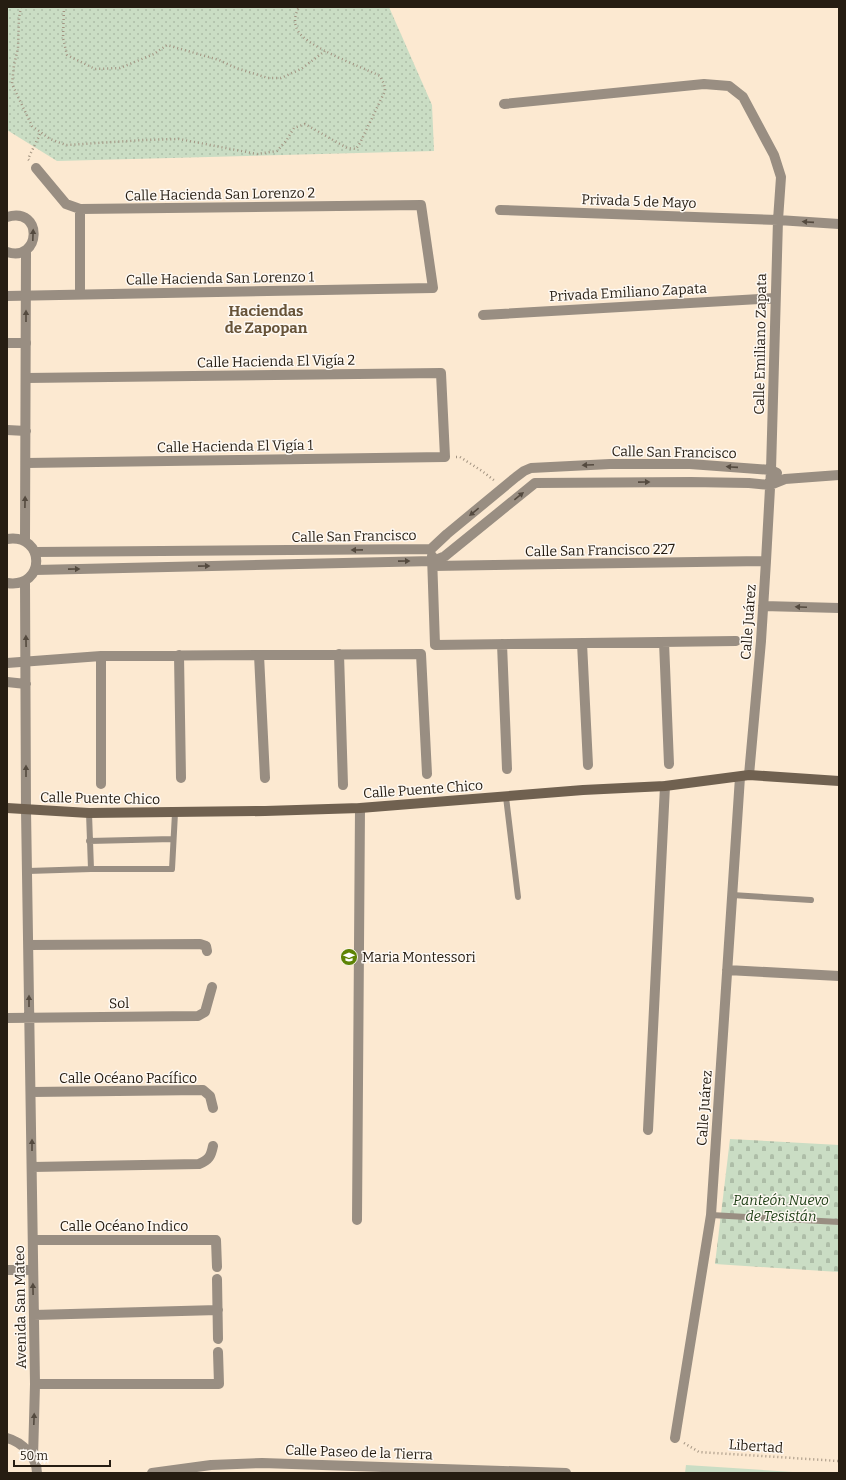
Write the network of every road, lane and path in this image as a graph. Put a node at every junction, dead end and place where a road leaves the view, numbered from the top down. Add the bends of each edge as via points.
1 (21, 7) edge
2 (64, 7) edge
3 (299, 7) edge
4 (325, 51) junction
5 (504, 104) dead end
6 (41, 132) junction
7 (36, 168) joint
8 (80, 210) junction
9 (500, 210) dead end
10 (7, 216) edge
11 (778, 220) junction
12 (839, 224) edge
13 (26, 250) junction
14 (7, 252) edge
15 (434, 288) joint
16 (80, 295) junction
17 (7, 296) edge
18 (26, 296) junction
19 (775, 298) junction
20 (483, 315) dead end
21 (7, 343) edge
22 (26, 343) junction
23 (26, 378) junction
24 (7, 430) edge
25 (26, 431) junction
26 (445, 457) junction
27 (26, 463) junction
28 (610, 464) junction
29 (690, 464) junction
30 (771, 470) junction
31 (524, 471) junction
32 (839, 475) edge
33 (785, 479) junction
34 (611, 482) junction
35 (691, 482) junction
36 (535, 483) junction
37 (770, 485) junction
38 (503, 488) junction
39 (7, 539) edge
40 (25, 540) junction
41 (431, 549) junction
42 (35, 552) junction
43 (766, 561) junction
44 (433, 563) junction
45 (35, 570) junction
46 (25, 581) junction
47 (7, 583) edge
48 (763, 606) junction
49 (839, 608) edge
50 (736, 641) dead end
51 (664, 642) junction
52 (582, 643) junction
53 (502, 644) junction
54 (339, 654) junction
55 (259, 655) junction
56 (101, 656) junction
57 (179, 656) junction
58 (26, 661) junction
59 (7, 663) edge
60 (7, 682) edge
61 (26, 684) junction
62 (669, 764) dead end
63 (588, 765) dead end
64 (507, 769) dead end
65 (427, 774) dead end
66 (744, 776) junction
67 (181, 778) dead end
68 (264, 778) dead end
69 (839, 781) edge
70 (101, 784) dead end
71 (344, 785) dead end
72 (665, 786) junction
73 (506, 797) junction
74 (7, 808) edge
75 (360, 808) junction
76 (26, 810) junction
77 (89, 813) junction
78 (175, 813) junction
79 (173, 839) junction
80 (90, 841) junction
81 (91, 869) junction
82 (28, 871) junction
83 (732, 895) junction
84 (518, 897) dead end
85 (811, 900) dead end
86 (29, 945) junction
87 (207, 951) dead end
88 (727, 970) junction
89 (839, 976) edge
90 (212, 987) dead end
91 (7, 1018) edge
92 (29, 1018) junction
93 (32, 1092) junction
94 (213, 1108) dead end
95 (648, 1130) dead end
96 (213, 1146) dead end
97 (32, 1167) junction
98 (710, 1215) junction
99 (357, 1220) dead end
100 (839, 1222) edge
101 (33, 1240) junction
102 (217, 1267) dead end
103 (7, 1270) edge
104 (33, 1270) junction
105 (217, 1279) dead end
106 (218, 1310) junction
107 (34, 1315) junction
108 (218, 1339) dead end
109 (218, 1352) dead end
110 (35, 1384) junction
111 (7, 1438) edge
112 (675, 1438) joint
113 (33, 1458) junction
114 (839, 1461) edge
115 (251, 1468) edge
116 (262, 1468) edge
117 (407, 1470) edge
118 (422, 1470) edge
119 (37, 1473) edge
120 (152, 1473) edge
121 (566, 1473) edge

1 - 6 path via 12,84 32,126
2 - 4 path via 63,38 67,55 95,69 120,68 154,54 167,45 220,60 268,78 281,78 301,70
3 - 4 path via 294,20 298,31
4 - 6 path via 380,76 384,84 385,91 356,149 347,148 305,124 294,128 277,151 257,154 179,139 66,145 50,139
5 - 11 street, Calle Emiliano Zapata via 704,84 729,86 743,97 774,156 781,177
6 - 7 path via 28,159
7 - 8 street via 66,204
8 - 15 street, Calle Hacienda San Lorenzo 2 via 421,205
8 - 16 street
9 - 11 street, Privada 5 de Mayo
13 -> 10 street via 34,239 32,225 22,216
12 -> 11 street, Privada 5 de Mayo
11 - 19 street, Calle Emiliano Zapata
13 - 14 street via 15,254
13 - 18 street
15 - 16 street, Calle Hacienda San Lorenzo 1
16 - 18 street, Calle Hacienda San Lorenzo 1
17 - 18 street, Calle Hacienda San Lorenzo 1
22 -> 18 street
19 - 20 street, Privada Emiliano Zapata
19 - 30 street, Calle Emiliano Zapata
21 - 22 street
22 - 23 street
23 - 25 street
23 - 26 street, Calle Hacienda El Vigía 2 via 441,373
24 - 25 street
25 - 27 street
26 - 27 street, Calle Hacienda El Vigía 1
26 - 38 path via 460,457 482,470
40 -> 27 street
28 - 29 street, Calle San Francisco
28 -> 31 street, Calle San Francisco via 531,468
28 - 34 street
30 -> 29 street, Calle San Francisco
29 - 35 street
30 - 33 street, Calle San Francisco
30 - 37 street, Calle Juárez
31 - 36 street
31 - 38 street, Calle San Francisco
32 - 33 street, Calle San Francisco
33 - 37 street, Calle San Francisco
34 -> 35 street, Calle San Francisco
34 - 36 street, Calle San Francisco
35 - 37 street, Calle San Francisco
44 -> 36 street, Calle San Francisco
37 - 43 street, Calle Juárez
38 -> 41 street, Calle San Francisco
39 - 40 street
40 - 42 street
41 -> 42 street, Calle San Francisco
41 - 44 street
42 - 45 street
43 - 44 street, Calle San Francisco 227
43 - 48 street, Calle Juárez
45 -> 44 street, Calle San Francisco
44 - 53 street via 435,645
45 - 46 street
46 - 47 street
58 -> 46 street, Avenida San Mateo
49 -> 48 street
48 - 66 street, Calle Juárez
50 - 51 street
51 - 52 street
51 - 62 street
52 - 53 street
52 - 63 street
53 - 64 street
54 - 55 street
54 - 65 street via 421,654
54 - 71 street
55 - 57 street
55 - 68 street
56 - 57 street
56 - 58 street
56 - 70 street
57 - 67 street
58 - 59 street
58 - 61 street, Avenida San Mateo
60 - 61 street
76 -> 61 street, Avenida San Mateo
66 - 69 main road, Calle Puente Chico
66 - 72 main road, Calle Puente Chico
66 - 83 street, Calle Juárez
72 - 73 main road, Calle Puente Chico
72 - 95 street
73 - 75 main road, Calle Puente Chico
73 - 84 lane
74 - 76 main road, Calle Puente Chico
75 - 78 main road, Calle Puente Chico
75 - 99 street
76 - 77 main road, Calle Puente Chico
76 - 82 street, Avenida San Mateo
77 - 78 main road, Calle Puente Chico
77 - 80 lane
78 - 79 lane
79 - 80 lane
79 - 81 lane via 172,869
80 - 81 lane
81 - 82 lane
82 - 86 street, Avenida San Mateo
83 - 85 lane
83 - 88 street, Calle Juárez
86 - 87 street via 200,944 206,946
92 -> 86 street, Avenida San Mateo
88 - 89 street
88 - 98 street, Calle Juárez
90 - 92 street, Sol via 205,1012 198,1016
91 - 92 street, Sol
92 - 93 street, Avenida San Mateo
93 - 94 street, Calle Océano Pacífico via 203,1090 210,1096
97 -> 93 street, Avenida San Mateo
96 - 97 street via 211,1156 199,1164
97 - 101 street, Avenida San Mateo
98 - 100 lane
98 - 112 street, Calle Juárez
101 - 102 street, Calle Océano Indico via 216,1240
101 - 104 street, Avenida San Mateo
103 - 104 street
107 -> 104 street, Avenida San Mateo
105 - 106 street
106 - 107 street
106 - 108 street
107 - 110 street, Avenida San Mateo
109 - 110 street via 219,1384
113 -> 110 street, Avenida San Mateo
111 - 113 street via 27,1450
112 - 114 path, Libertad via 699,1452
113 - 119 street
115 - 116 street, Calle Paseo de la Tierra
115 - 120 street, Calle Paseo de la Tierra via 211,1465
116 - 117 street, Calle Paseo de la Tierra
117 - 118 street, Calle Paseo de la Tierra
118 - 121 street, Calle Paseo de la Tierra

